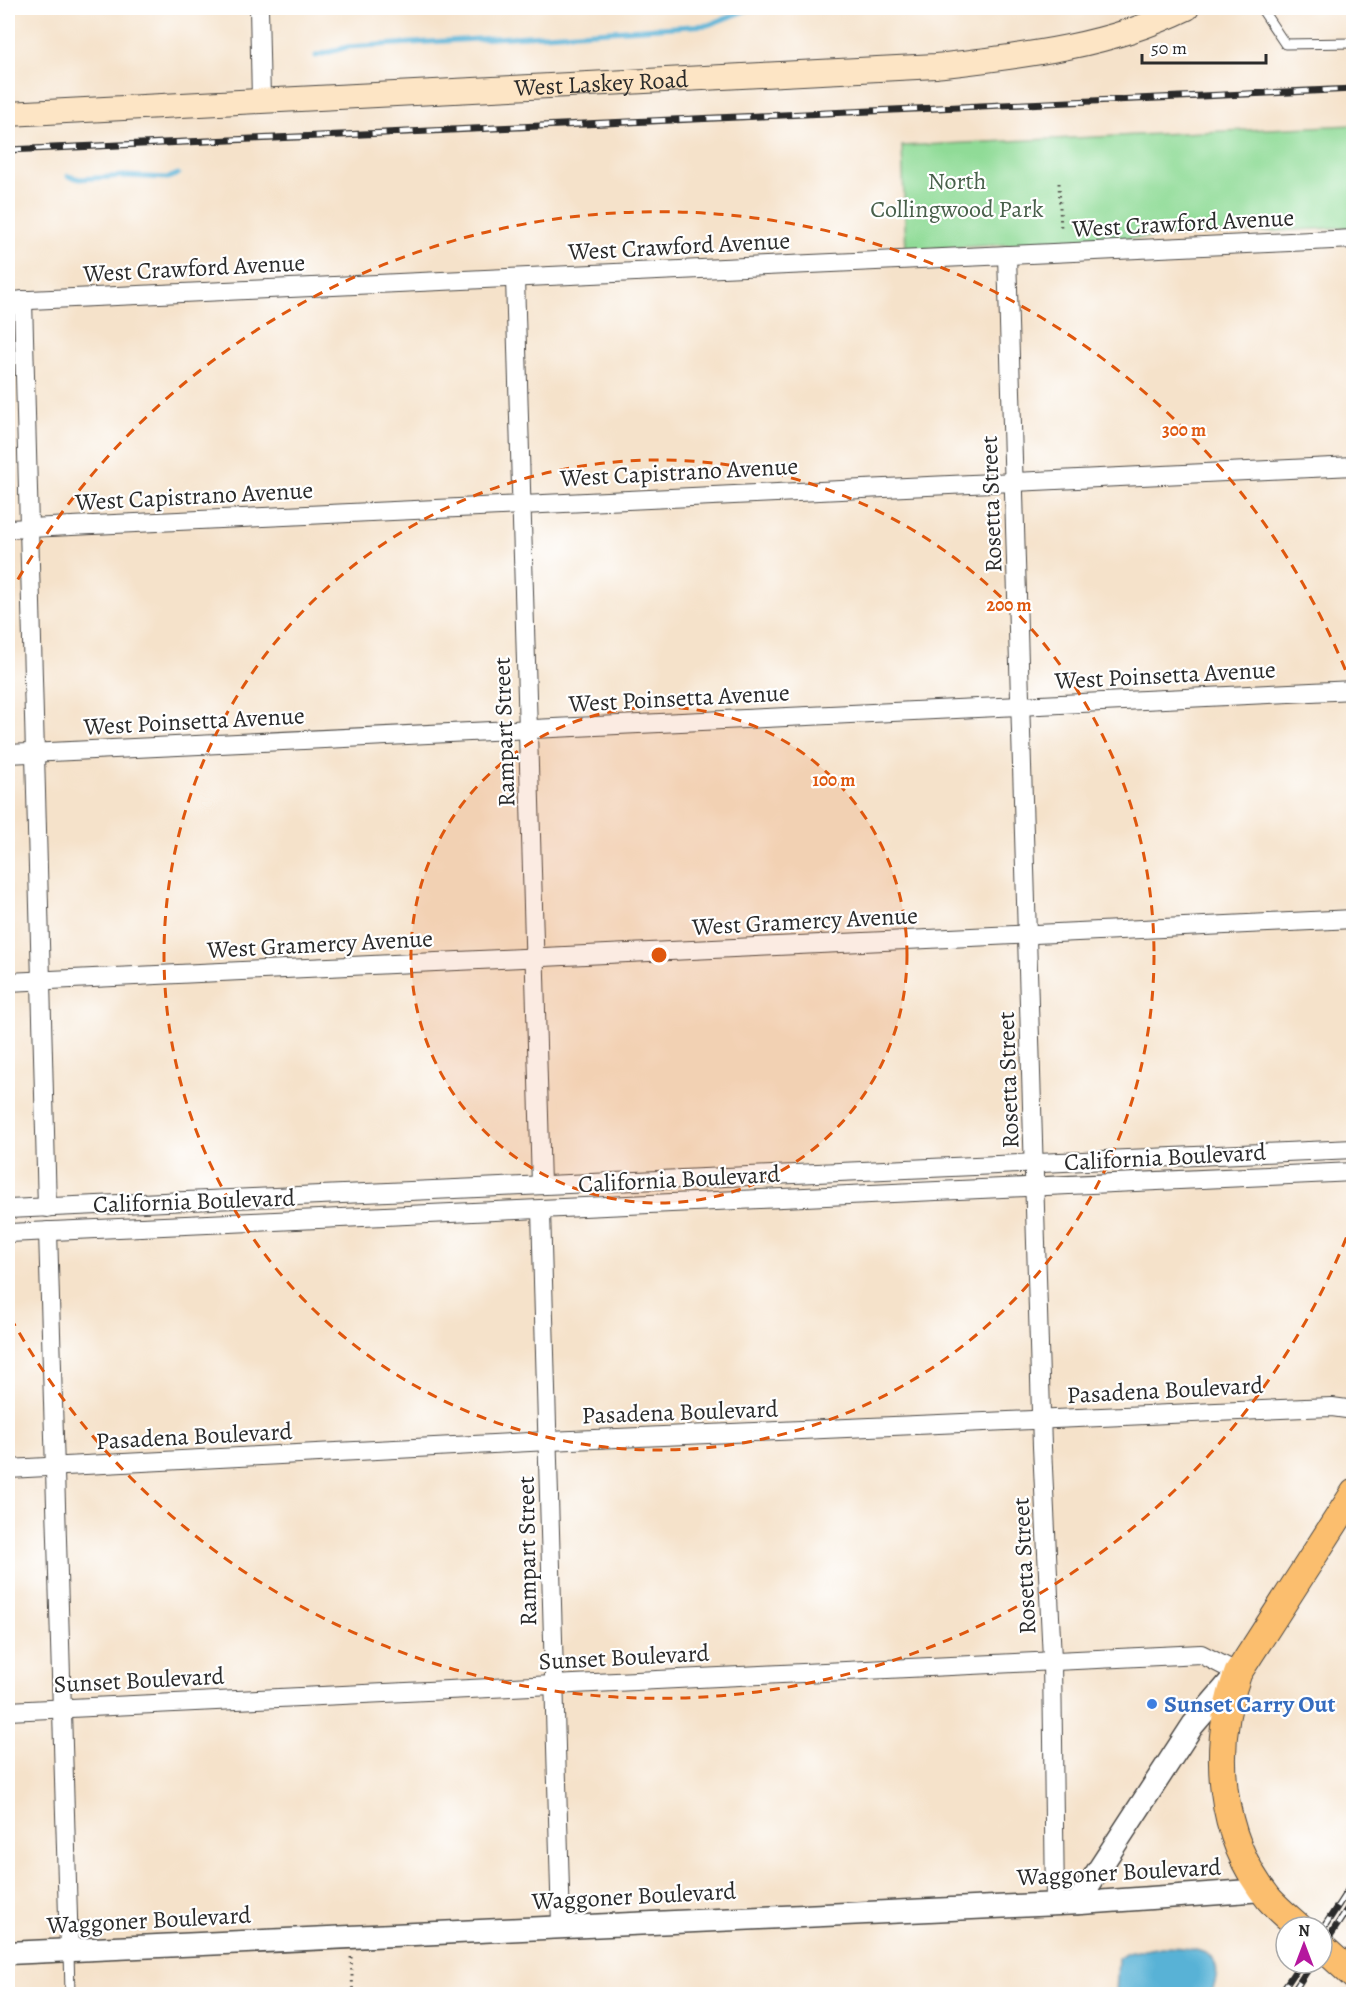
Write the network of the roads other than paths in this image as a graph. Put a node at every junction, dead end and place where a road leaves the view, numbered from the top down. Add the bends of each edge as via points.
1 (259, 8) edge
2 (1187, 8) edge
3 (1261, 8) edge
4 (1353, 43) edge
5 (261, 100) junction
6 (8, 114) edge
7 (1353, 239) edge
8 (1007, 255) junction
9 (515, 278) junction
10 (15, 301) edge
11 (1353, 466) edge
12 (1014, 480) junction
13 (522, 504) junction
14 (29, 528) junction
15 (8, 529) edge
16 (1353, 690) edge
17 (1021, 706) junction
18 (528, 729) junction
19 (35, 752) junction
20 (8, 754) edge
21 (1353, 919) edge
22 (1027, 935) junction
23 (534, 958) junction
24 (41, 981) junction
25 (8, 982) edge
26 (1353, 1149) edge
27 (1311, 1151) junction
28 (1034, 1163) junction
29 (1353, 1172) edge
30 (1313, 1174) junction
31 (789, 1175) junction
32 (541, 1185) junction
33 (1035, 1187) junction
34 (292, 1198) junction
35 (790, 1198) junction
36 (47, 1208) junction
37 (8, 1209) edge
38 (541, 1210) junction
39 (294, 1222) junction
40 (48, 1232) junction
41 (8, 1233) edge
42 (1353, 1410) edge
43 (1041, 1420) junction
44 (549, 1441) junction
45 (54, 1467) junction
46 (8, 1469) edge
47 (1353, 1493) edge
48 (1052, 1659) junction
49 (1238, 1673) junction
50 (554, 1685) junction
51 (61, 1708) junction
52 (8, 1711) edge
53 (1263, 1890) junction
54 (1066, 1903) junction
55 (1287, 1915) edge
56 (561, 1926) junction
57 (69, 1951) junction
58 (8, 1953) edge
59 (1334, 1958) edge
60 (1353, 1976) edge
61 (70, 1995) edge

1 - 5 street
2 - 5 main road, West Laskey Road via 1121,36 1072,48 936,66
3 - 4 lane via 1285,44
5 - 6 main road, West Laskey Road
7 - 8 street, West Crawford Avenue
8 - 9 street, West Crawford Avenue
8 - 12 street, Rosetta Street
9 - 10 street, West Crawford Avenue
9 - 13 street, Rampart Street
10 - 14 street
11 - 12 street, West Capistrano Avenue
12 - 13 street, West Capistrano Avenue
12 - 17 street, Rosetta Street
13 - 14 street, West Capistrano Avenue
13 - 18 street, Rampart Street
14 - 15 street, West Capistrano Avenue
14 - 19 street
16 - 17 street, West Poinsetta Avenue
17 - 18 street, West Poinsetta Avenue
17 - 22 street, Rosetta Street
18 - 19 street, West Poinsetta Avenue
18 - 23 street, Rampart Street
19 - 20 street, West Poinsetta Avenue
19 - 24 street
21 - 22 street, West Gramercy Avenue
22 - 23 street, West Gramercy Avenue
22 - 28 street, Rosetta Street
23 - 24 street, West Gramercy Avenue
23 - 32 street, Rampart Street
24 - 25 street, West Gramercy Avenue
24 - 36 street
26 - 27 street, California Boulevard
27 - 28 street, California Boulevard
27 - 30 street
28 - 31 street, California Boulevard
28 - 33 street, Rosetta Street
29 - 30 street, California Boulevard
30 - 33 street, California Boulevard
31 - 32 street, California Boulevard
31 - 35 street
32 - 34 street, California Boulevard
32 - 38 street, Rampart Street via 556,1194 556,1200
33 - 35 street, California Boulevard
33 - 43 street, Rosetta Street
34 - 36 street, California Boulevard
34 - 39 street
35 - 38 street, California Boulevard
36 - 37 street, California Boulevard
36 - 40 street via 60,1216 60,1225
38 - 39 street, California Boulevard
38 - 44 street, Rampart Street
39 - 40 street, California Boulevard
40 - 41 street, California Boulevard
40 - 45 street
42 - 43 street, Pasadena Boulevard via 1332,1407
43 - 44 street, Pasadena Boulevard
43 - 48 street, Rosetta Street
44 - 45 street, Pasadena Boulevard
44 - 50 street, Rampart Street
45 - 46 street, Pasadena Boulevard
45 - 51 street
47 - 49 main road
48 - 49 street, Sunset Boulevard via 1201,1654
48 - 50 street, Sunset Boulevard
48 - 54 street, Rosetta Street
49 - 53 main road via 1224,1726 1224,1792 1234,1833
49 - 54 street via 1193,1725
50 - 51 street, Sunset Boulevard
50 - 56 street, Rampart Street
51 - 52 street, Sunset Boulevard
51 - 57 street
53 - 54 street, Waggoner Boulevard
53 - 55 main road
54 - 56 street, Waggoner Boulevard
56 - 57 street, Waggoner Boulevard
57 - 58 street, Waggoner Boulevard
57 - 61 lane
59 - 60 main road

